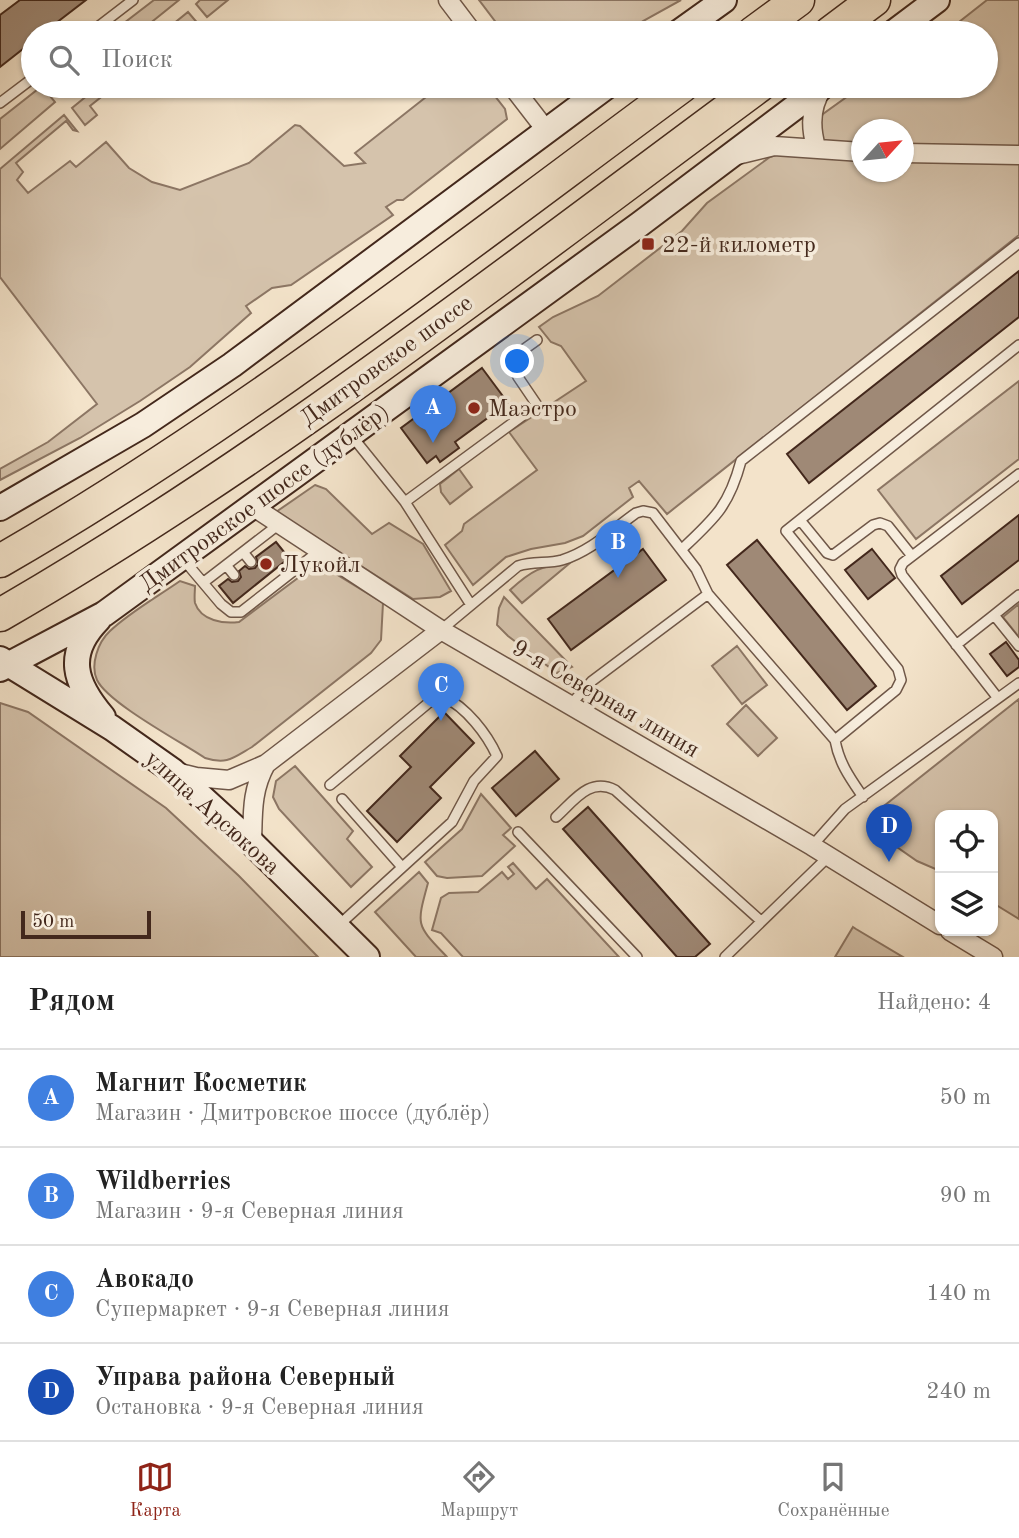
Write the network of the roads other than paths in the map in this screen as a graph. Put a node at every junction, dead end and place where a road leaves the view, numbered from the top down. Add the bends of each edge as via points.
1 (133, 0) edge
2 (448, 0) edge
3 (724, 0) edge
4 (798, 0) edge
5 (874, 0) edge
6 (937, 0) edge
7 (106, 21) edge
8 (464, 21) edge
9 (695, 21) edge
10 (769, 21) edge
11 (846, 21) edge
12 (909, 21) edge
13 (21, 87) edge
14 (521, 98) edge
15 (590, 98) edge
16 (666, 98) edge
17 (743, 98) edge
18 (808, 98) edge
19 (816, 98) edge
20 (0, 103) edge
21 (546, 130) junction
22 (816, 148) junction
23 (851, 151) edge
24 (914, 153) edge
25 (1019, 155) edge
26 (727, 158) junction
27 (1019, 243) edge
28 (537, 340) dead end
29 (1019, 345) edge
30 (350, 435) junction
31 (1019, 474) edge
32 (405, 502) junction
33 (252, 506) junction
34 (2, 508) edge
35 (800, 520) junction
36 (278, 525) junction
37 (682, 549) junction
38 (319, 551) junction
39 (243, 552) junction
40 (912, 556) junction
41 (181, 558) junction
42 (0, 561) edge
43 (251, 562) dead end
44 (226, 565) junction
45 (234, 575) dead end
46 (263, 578) dead end
47 (204, 582) junction
48 (271, 588) junction
49 (247, 591) dead end
50 (708, 594) junction
51 (1019, 595) edge
52 (255, 601) junction
53 (471, 605) junction
54 (104, 614) junction
55 (0, 615) edge
56 (994, 615) junction
57 (441, 630) junction
58 (956, 645) junction
59 (1019, 646) edge
60 (3, 664) edge
61 (1019, 683) edge
62 (997, 697) junction
63 (571, 704) junction
64 (112, 728) junction
65 (835, 740) junction
66 (266, 764) junction
67 (173, 771) junction
68 (330, 785) dead end
69 (863, 797) junction
70 (342, 799) dead end
71 (556, 817) dead end
72 (518, 832) dead end
73 (252, 843) junction
74 (811, 846) junction
75 (828, 857) junction
76 (402, 867) junction
77 (761, 921) junction
78 (935, 922) edge
79 (338, 926) junction
80 (958, 936) edge
81 (367, 957) edge
82 (637, 957) edge
83 (725, 957) edge
84 (993, 957) edge

1 - 7 lane
2 - 8 street
3 - 9 street
4 - 10 highway
5 - 11 highway
6 - 12 street
13 - 20 lane
14 - 21 street
15 - 21 street
16 - 42 highway, Дмитровское шоссе via 273,384 155,465
17 - 55 highway, Дмитровское шоссе via 295,426 171,511
18 - 26 street, Дмитровское шоссе (дублёр)
19 - 22 street via 812,117
21 - 34 street via 232,365 143,425
22 - 23 street
22 - 26 street via 774,146
24 - 25 street
26 - 30 street, Дмитровское шоссе (дублёр)
27 - 37 lane via 741,461 718,516
28 - 32 lane via 512,363 537,405
29 - 35 lane
30 - 32 lane
30 - 33 street, Дмитровское шоссе (дублёр)
31 - 40 lane
32 - 53 lane
33 - 36 street, 9-я Северная линия
33 - 41 street, Дмитровское шоссе (дублёр)
35 - 40 lane via 833,555 880,523 888,526
35 - 65 lane via 786,531 898,669 901,680 896,690
36 - 38 street, 9-я Северная линия
36 - 39 lane
37 - 50 lane
37 - 53 lane via 653,513 643,511 591,547 560,561 518,566
38 - 48 lane
38 - 57 street, 9-я Северная линия
39 - 43 lane
39 - 44 lane
40 - 58 lane via 900,569 902,575
41 - 47 lane
41 - 54 street, Дмитровское шоссе (дублёр)
44 - 45 lane
44 - 47 lane
46 - 48 lane
47 - 52 lane via 231,612
48 - 52 lane
49 - 52 lane
50 - 63 lane via 592,681
50 - 65 lane
51 - 56 lane
53 - 57 lane
54 - 60 street, Дмитровское шоссе (дублёр)
54 - 64 street via 79,646 77,669 90,702
56 - 58 lane
56 - 59 lane
57 - 63 street, 9-я Северная линия
57 - 66 street
58 - 62 lane
60 - 64 street, улица Арсюкова
61 - 62 lane
62 - 69 lane
63 - 74 street, 9-я Северная линия
64 - 67 street, улица Арсюкова
65 - 69 lane via 846,773
66 - 67 street via 229,780
66 - 73 street via 253,802
67 - 73 street, улица Арсюкова
68 - 76 lane via 432,700 444,696 456,702 491,742 497,756 474,781 452,822
69 - 74 lane via 845,809
70 - 76 lane
71 - 77 lane via 591,786 615,790
72 - 82 lane
73 - 79 street, улица Арсюкова
74 - 75 street, 9-я Северная линия
75 - 77 lane
75 - 78 street, 9-я Северная линия
76 - 79 lane
77 - 83 lane
79 - 81 street, улица Арсюкова
80 - 84 street

